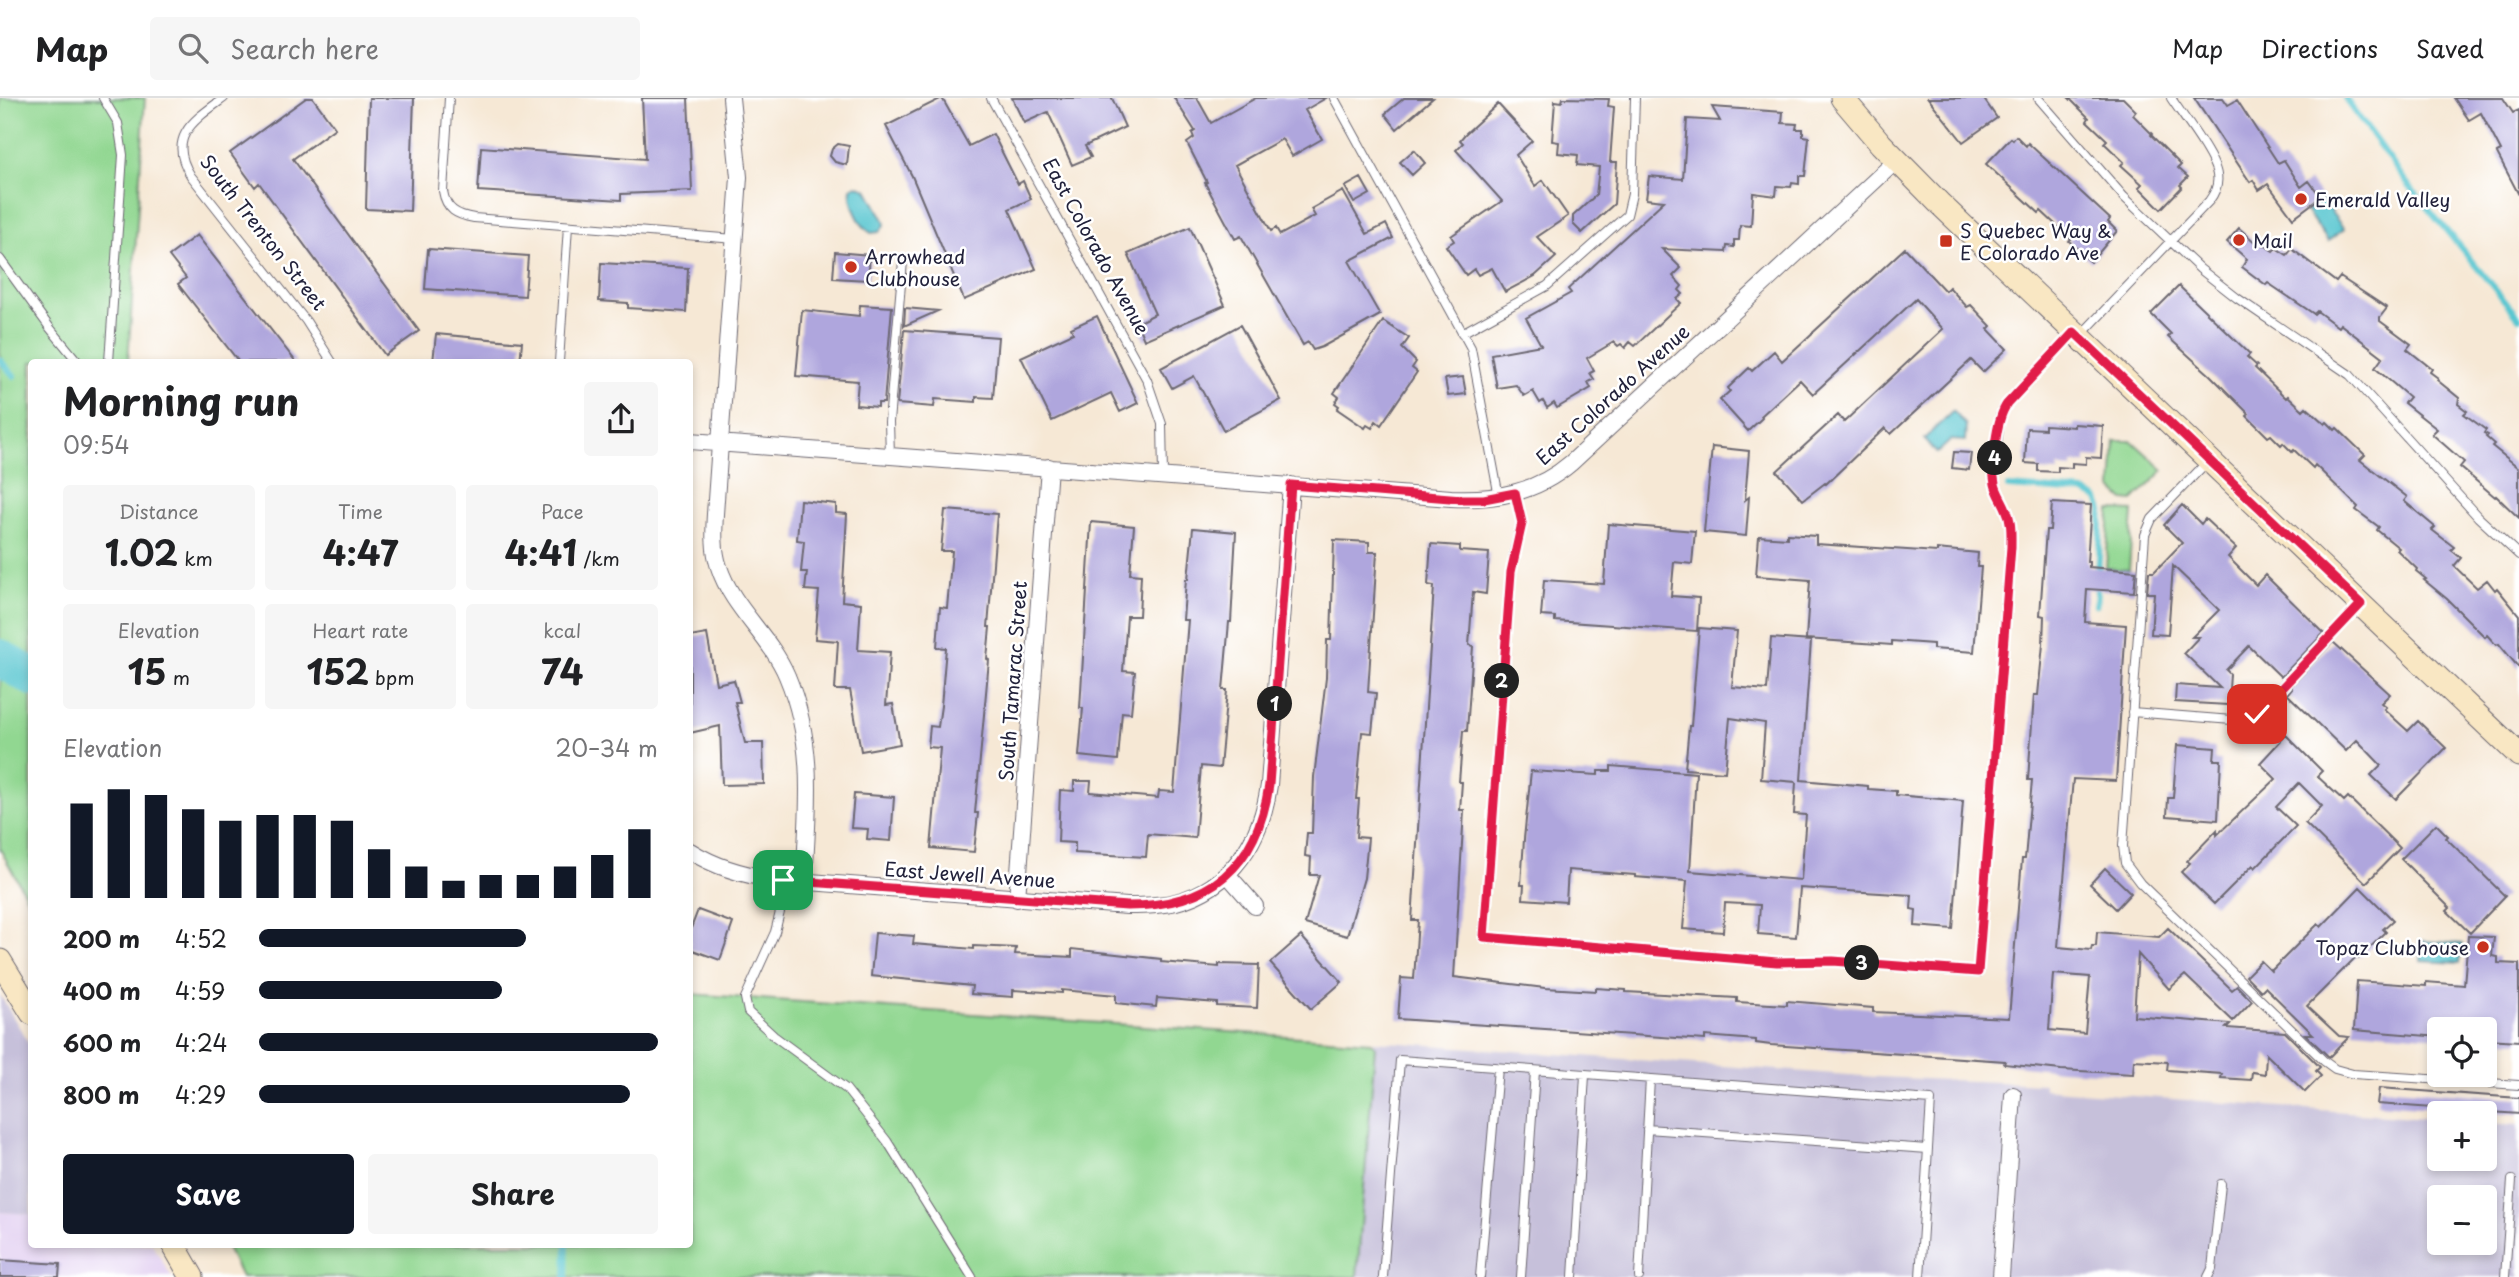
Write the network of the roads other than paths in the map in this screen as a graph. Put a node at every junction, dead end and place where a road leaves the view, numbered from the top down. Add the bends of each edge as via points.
1 (103, 98) edge
2 (224, 98) edge
3 (449, 98) edge
4 (731, 98) edge
5 (991, 98) edge
6 (1334, 98) edge
7 (1635, 98) edge
8 (1842, 98) edge
9 (2038, 98) edge
10 (2171, 98) edge
11 (1897, 160) junction
12 (568, 226) junction
13 (735, 239) junction
14 (2169, 241) junction
15 (0, 259) edge
16 (903, 261) dead end
17 (1462, 333) junction
18 (2076, 334) junction
19 (76, 359) edge
20 (109, 359) edge
21 (330, 359) edge
22 (559, 359) edge
23 (693, 441) edge
24 (720, 443) junction
25 (890, 455) junction
26 (2209, 460) junction
27 (1049, 467) junction
28 (1163, 475) junction
29 (1291, 485) junction
30 (1515, 493) junction
31 (1499, 497) junction
32 (2519, 555) edge
33 (2361, 604) junction
34 (2132, 712) junction
35 (2519, 755) edge
36 (693, 853) edge
37 (1227, 874) junction
38 (783, 880) junction
39 (804, 882) junction
40 (1017, 899) junction
41 (1255, 906) dead end
42 (0, 961) edge
43 (28, 1006) edge
44 (1498, 1068) junction
45 (1535, 1071) junction
46 (1585, 1074) junction
47 (1650, 1079) junction
48 (2519, 1085) edge
49 (2013, 1095) dead end
50 (1647, 1129) junction
51 (1928, 1149) junction
52 (2512, 1180) dead end
53 (2221, 1184) dead end
54 (175, 1248) edge
55 (192, 1277) edge
56 (972, 1277) edge
57 (1383, 1277) edge
58 (1480, 1277) edge
59 (1521, 1277) edge
60 (1573, 1277) edge
61 (1639, 1277) edge
62 (1920, 1277) edge
63 (2001, 1277) edge
64 (2208, 1277) edge
65 (2505, 1277) edge

1 - 20 lane via 118,123 123,155
2 - 21 lane, South Trenton Street via 197,118 184,135 182,160
3 - 12 lane via 443,183 452,210 474,218
4 - 13 street via 739,167
5 - 28 lane, East Colorado Avenue via 1153,393 1162,429
6 - 17 lane
7 - 17 lane via 1632,194 1627,215 1547,286
8 - 11 street
9 - 14 lane via 2107,179
10 - 14 lane via 2213,161 2218,177 2209,201
11 - 18 street
11 - 30 street, East Colorado Avenue via 1571,463 1540,485
12 - 13 lane
12 - 22 lane
13 - 24 street
14 - 18 lane
14 - 32 lane via 2223,288 2350,375 2478,517
15 - 19 lane
16 - 25 lane
17 - 31 lane via 1476,365
18 - 26 street
18 - 30 lane via 2007,404 1998,428 1994,478 2010,518 2011,547 1978,972 1752,960 1484,937 1509,597 1522,523
23 - 24 street, East Colorado Avenue
24 - 25 street, East Colorado Avenue
24 - 39 street via 715,529 718,565 735,599 778,658 804,728 810,783
25 - 27 street, East Colorado Avenue
26 - 33 street
26 - 34 lane via 2146,530
27 - 28 street, East Colorado Avenue
27 - 40 street, South Tamarac Street
28 - 29 street, East Colorado Avenue
29 - 31 street, East Colorado Avenue via 1451,498
29 - 37 street, East Jewell Avenue via 1267,801 1252,844
30 - 31 street, East Colorado Avenue
33 - 34 lane via 2251,718
33 - 35 street
34 - 48 lane via 2124,863 2324,1061 2353,1074
36 - 38 street, East Jewell Avenue via 752,877
37 - 40 street, East Jewell Avenue via 1195,895 1162,905
37 - 41 street
38 - 39 street, East Jewell Avenue
38 - 56 lane via 775,932 745,998 748,1012 855,1099 887,1141
39 - 40 street, East Jewell Avenue
42 - 43 street
44 - 45 lane
44 - 57 lane via 1400,1060
44 - 58 lane
45 - 46 lane
45 - 59 lane
46 - 47 lane
46 - 60 lane
47 - 50 lane
47 - 51 lane via 1931,1100
49 - 63 street
50 - 51 lane
50 - 61 lane
51 - 62 lane
52 - 65 lane
53 - 64 lane
54 - 55 street

